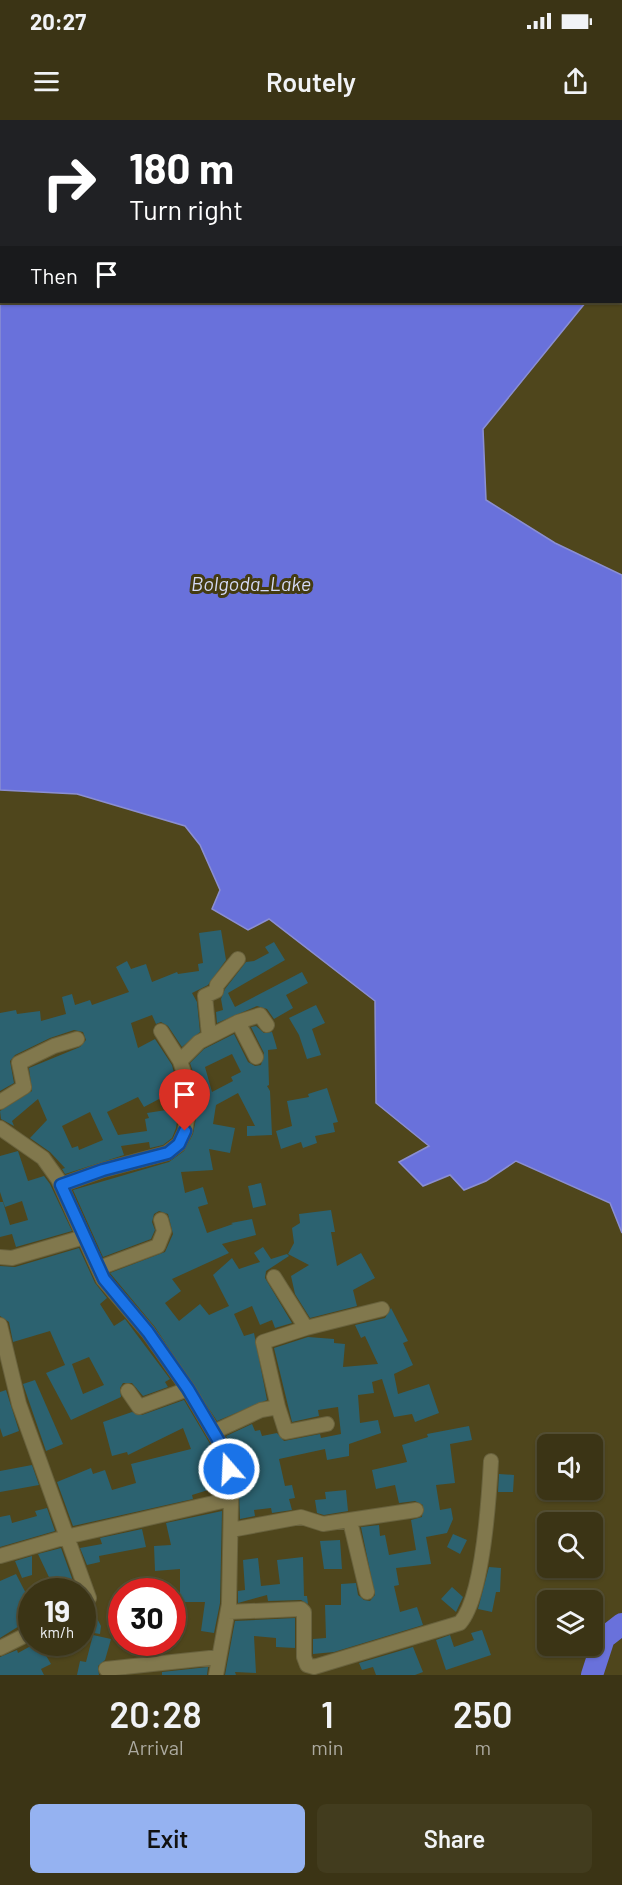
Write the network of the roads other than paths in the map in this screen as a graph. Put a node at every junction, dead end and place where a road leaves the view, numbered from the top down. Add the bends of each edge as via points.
1 (238, 959) dead end
2 (238, 1022) junction
3 (267, 1025) dead end
4 (161, 1031) dead end
5 (209, 1036) junction
6 (77, 1039) dead end
7 (256, 1057) dead end
8 (180, 1061) junction
9 (0, 1102) edge
10 (0, 1128) edge
11 (61, 1185) junction
12 (161, 1220) dead end
13 (84, 1237) junction
14 (0, 1257) edge
15 (99, 1268) junction
16 (274, 1277) dead end
17 (382, 1309) dead end
18 (0, 1325) edge
19 (306, 1328) junction
20 (188, 1389) junction
21 (128, 1391) dead end
22 (278, 1407) junction
23 (327, 1424) dead end
24 (214, 1432) junction
25 (491, 1461) dead end
26 (231, 1499) junction
27 (416, 1510) dead end
28 (350, 1521) junction
29 (231, 1530) junction
30 (66, 1537) junction
31 (0, 1556) edge
32 (81, 1578) edge
33 (367, 1592) dead end
34 (228, 1612) junction
35 (18, 1639) edge
36 (0, 1648) edge
37 (219, 1657) junction
38 (106, 1669) dead end
39 (216, 1675) edge

1 - 5 street via 216,991 205,996
2 - 3 street via 260,1016
2 - 5 street
2 - 7 street
4 - 8 street
5 - 8 street
6 - 9 street via 19,1063 24,1087
8 - 11 street via 187,1082 188,1113 179,1144 168,1153
10 - 11 street via 43,1158
11 - 13 street
12 - 15 street via 164,1231 158,1246
13 - 14 street via 12,1258
13 - 15 street
15 - 20 street
16 - 19 street
17 - 19 street
18 - 30 street via 19,1404
19 - 22 street via 263,1342
20 - 21 street via 139,1407
20 - 24 street
22 - 23 street via 286,1432
22 - 24 street via 261,1410
24 - 26 street via 229,1469
25 - 34 street via 478,1568 467,1614 459,1623 314,1667 307,1665 304,1657 301,1609
26 - 29 street
26 - 30 street
27 - 28 street
28 - 29 street via 323,1524 301,1517
28 - 33 street
29 - 34 street
30 - 31 street
30 - 32 street
34 - 37 street
35 - 36 street
37 - 38 street
37 - 39 street

